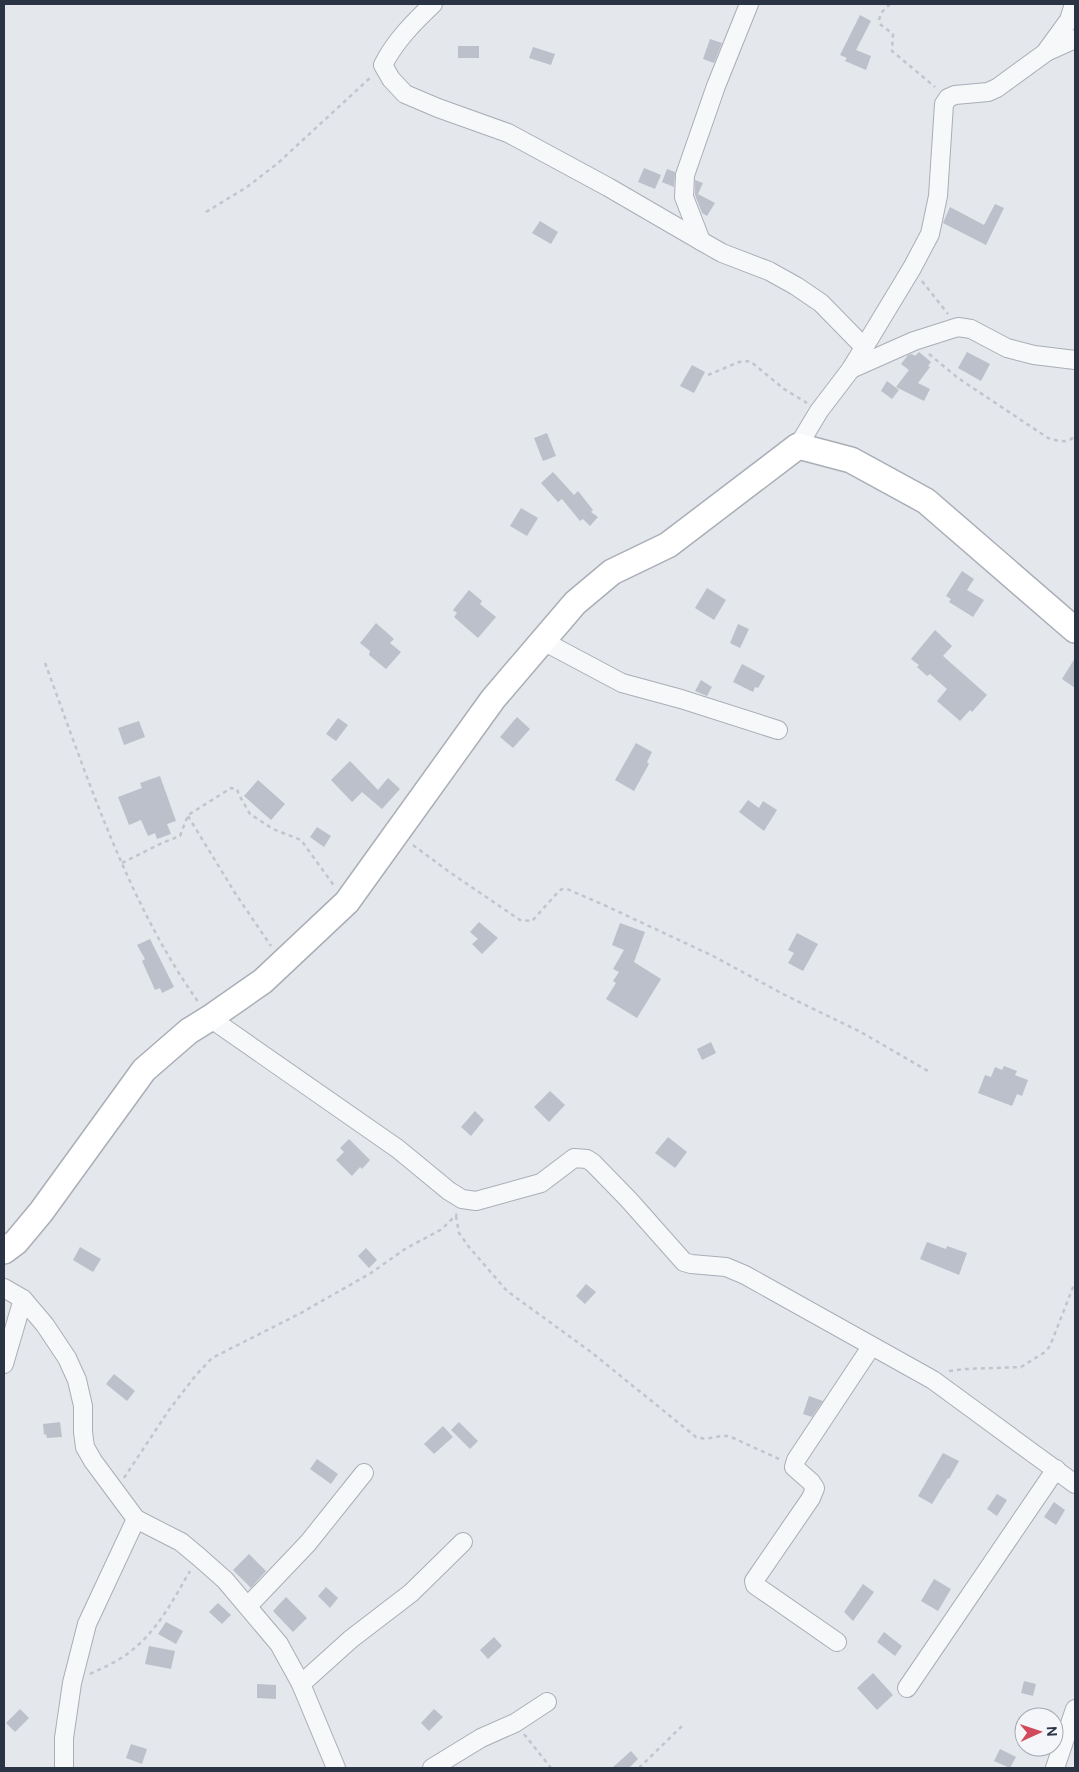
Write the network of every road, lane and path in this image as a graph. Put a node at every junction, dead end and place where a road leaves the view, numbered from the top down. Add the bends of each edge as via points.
1 (433, 4) edge
2 (749, 4) edge
3 (890, 4) edge
4 (1074, 4) edge
5 (1075, 39) edge
6 (1045, 53) junction
7 (383, 65) junction
8 (948, 98) junction
9 (206, 212) dead end
10 (701, 241) junction
11 (912, 268) junction
12 (958, 328) junction
13 (914, 341) junction
14 (864, 347) junction
15 (1075, 360) edge
16 (851, 369) junction
17 (708, 374) dead end
18 (819, 411) junction
19 (1075, 436) edge
20 (798, 446) junction
21 (1075, 630) edge
22 (543, 641) junction
23 (44, 663) dead end
24 (778, 730) dead end
25 (188, 815) junction
26 (398, 833) junction
27 (122, 863) junction
28 (347, 902) junction
29 (282, 962) junction
30 (210, 1018) junction
31 (928, 1071) dead end
32 (462, 1199) junction
33 (456, 1216) junction
34 (4, 1250) edge
35 (1075, 1282) edge
36 (4, 1288) edge
37 (23, 1299) junction
38 (871, 1347) junction
39 (4, 1364) edge
40 (933, 1380) junction
41 (794, 1466) junction
42 (1056, 1469) junction
43 (364, 1472) dead end
44 (1075, 1484) edge
45 (115, 1491) junction
46 (136, 1519) junction
47 (463, 1542) dead end
48 (199, 1557) junction
49 (248, 1606) junction
50 (837, 1642) dead end
51 (72, 1683) junction
52 (301, 1684) junction
53 (907, 1688) dead end
54 (547, 1702) dead end
55 (1075, 1709) edge
56 (515, 1722) junction
57 (682, 1726) dead end
58 (64, 1768) edge
59 (336, 1768) edge
60 (432, 1768) edge
61 (551, 1768) edge
62 (639, 1768) edge
63 (1055, 1768) edge

1 - 7 street via 412,24
2 - 10 street via 685,175 684,197
3 - 8 path via 880,13 879,20 893,34 892,51
4 - 6 street via 1069,20
5 - 6 street
6 - 8 street via 997,88
7 - 9 path via 278,163
7 - 10 street via 405,94 508,133
8 - 11 street via 944,104 938,196 930,234
10 - 14 street via 796,286 821,303
11 - 12 path
11 - 14 street
12 - 13 street
12 - 15 street via 971,329 1007,348
13 - 16 street
13 - 19 path via 958,378 1048,438 1061,441
14 - 16 street
16 - 18 street
17 - 18 path via 738,362 750,361 784,389
18 - 20 street
20 - 21 street via 851,460 926,501
20 - 22 street via 668,545 612,572 574,603
22 - 24 street via 622,683 681,698
22 - 26 street via 493,699
23 - 27 path
25 - 27 path via 180,836
25 - 28 path via 225,791 237,789 250,814 301,840
25 - 29 path
26 - 28 street
26 - 31 path via 448,872 520,920 532,921 559,891 567,889 713,956 859,1031
27 - 30 path via 178,972
28 - 29 street
29 - 30 street via 263,980
30 - 32 street
30 - 34 street via 189,1030 144,1070 41,1212 16,1242
32 - 33 path
32 - 38 street via 476,1201 541,1183 574,1158 587,1159 684,1262 726,1267 745,1274
33 - 41 path via 459,1233 507,1291 591,1352 696,1437 706,1440 729,1436
33 - 45 path via 442,1229 404,1250 371,1274 212,1358 169,1410
35 - 40 path via 1045,1352 1021,1367 944,1372
36 - 37 street
37 - 39 street
37 - 45 street via 67,1358 77,1380 83,1406 85,1447
38 - 40 street
38 - 41 street
40 - 42 street
41 - 50 street via 811,1482 814,1488 811,1498 754,1580 755,1585
42 - 44 street
42 - 53 street
43 - 49 street via 308,1543
45 - 46 street
46 - 48 street via 181,1542
46 - 51 street via 88,1624
47 - 52 street via 411,1593 351,1639
48 - 49 street
48 - 51 path via 166,1612 143,1640 130,1652
49 - 52 street via 279,1644
51 - 58 street via 64,1738
52 - 59 street
54 - 56 street
55 - 63 street
56 - 60 street
56 - 61 path
57 - 62 path

